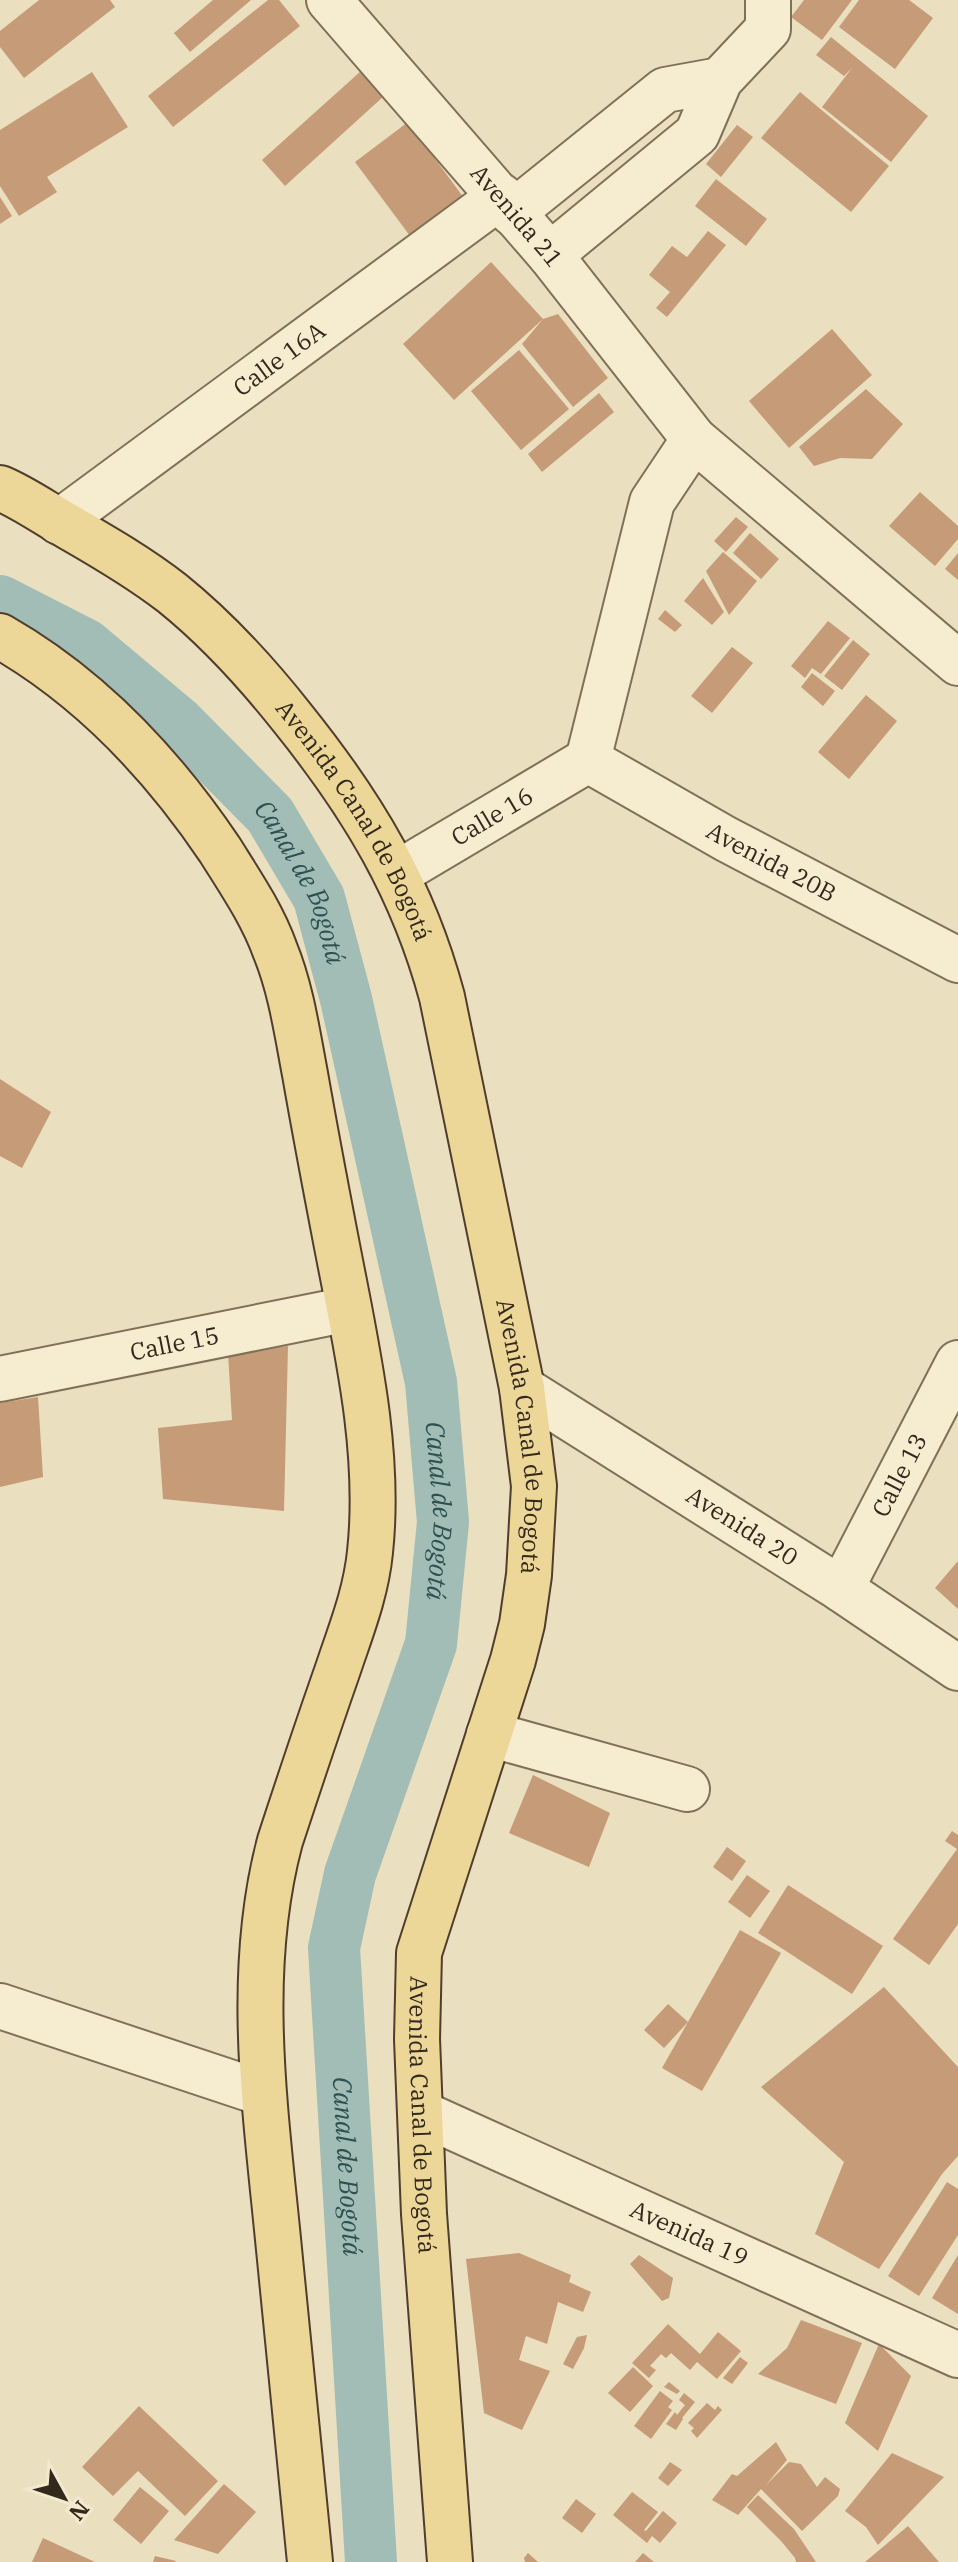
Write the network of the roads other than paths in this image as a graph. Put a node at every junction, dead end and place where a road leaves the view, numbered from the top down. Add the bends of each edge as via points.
1 (329, 0) edge
2 (768, 0) edge
3 (720, 80) junction
4 (506, 204) junction
5 (550, 255) junction
6 (694, 439) junction
7 (0, 488) edge
8 (59, 522) junction
9 (0, 636) edge
10 (958, 663) edge
11 (588, 760) junction
12 (396, 874) junction
13 (958, 960) edge
14 (349, 1309) junction
15 (958, 1363) edge
16 (0, 1379) edge
17 (522, 1388) junction
18 (841, 1589) junction
19 (958, 1668) edge
20 (489, 1734) junction
21 (687, 1789) dead end
22 (0, 2006) edge
23 (262, 2093) junction
24 (421, 2113) junction
25 (958, 2355) edge
26 (310, 2562) edge
27 (450, 2562) edge

1 - 4 street, Avenida 21
2 - 3 street via 768,29
3 - 4 street, Calle 16A via 665,90
3 - 5 street via 697,134
4 - 5 street, Avenida 21
4 - 8 street, Calle 16A
5 - 6 street, Avenida 21
6 - 10 street, Avenida 21
6 - 11 street via 652,502
7 - 8 main road, Avenida Canal de Bogotá
8 - 12 main road, Avenida Canal de Bogotá via 170,591 256,672 335,771
9 - 14 main road via 67,680 158,767 192,808 265,925 292,1005
11 - 12 street, Calle 16
11 - 13 street, Avenida 20B
12 - 17 main road, Avenida Canal de Bogotá via 429,949 442,997
14 - 16 street, Calle 15
14 - 23 main road via 373,1458 370,1556 362,1598 272,1870 262,1957
15 - 18 street, Calle 13
17 - 18 street, Avenida 20
17 - 20 main road, Avenida Canal de Bogotá via 534,1486 533,1535 522,1624
18 - 19 street, Avenida 20
20 - 21 street
20 - 24 main road, Avenida Canal de Bogotá via 419,1953
22 - 23 street
23 - 26 main road
24 - 25 street, Avenida 19
24 - 27 main road, Avenida Canal de Bogotá

